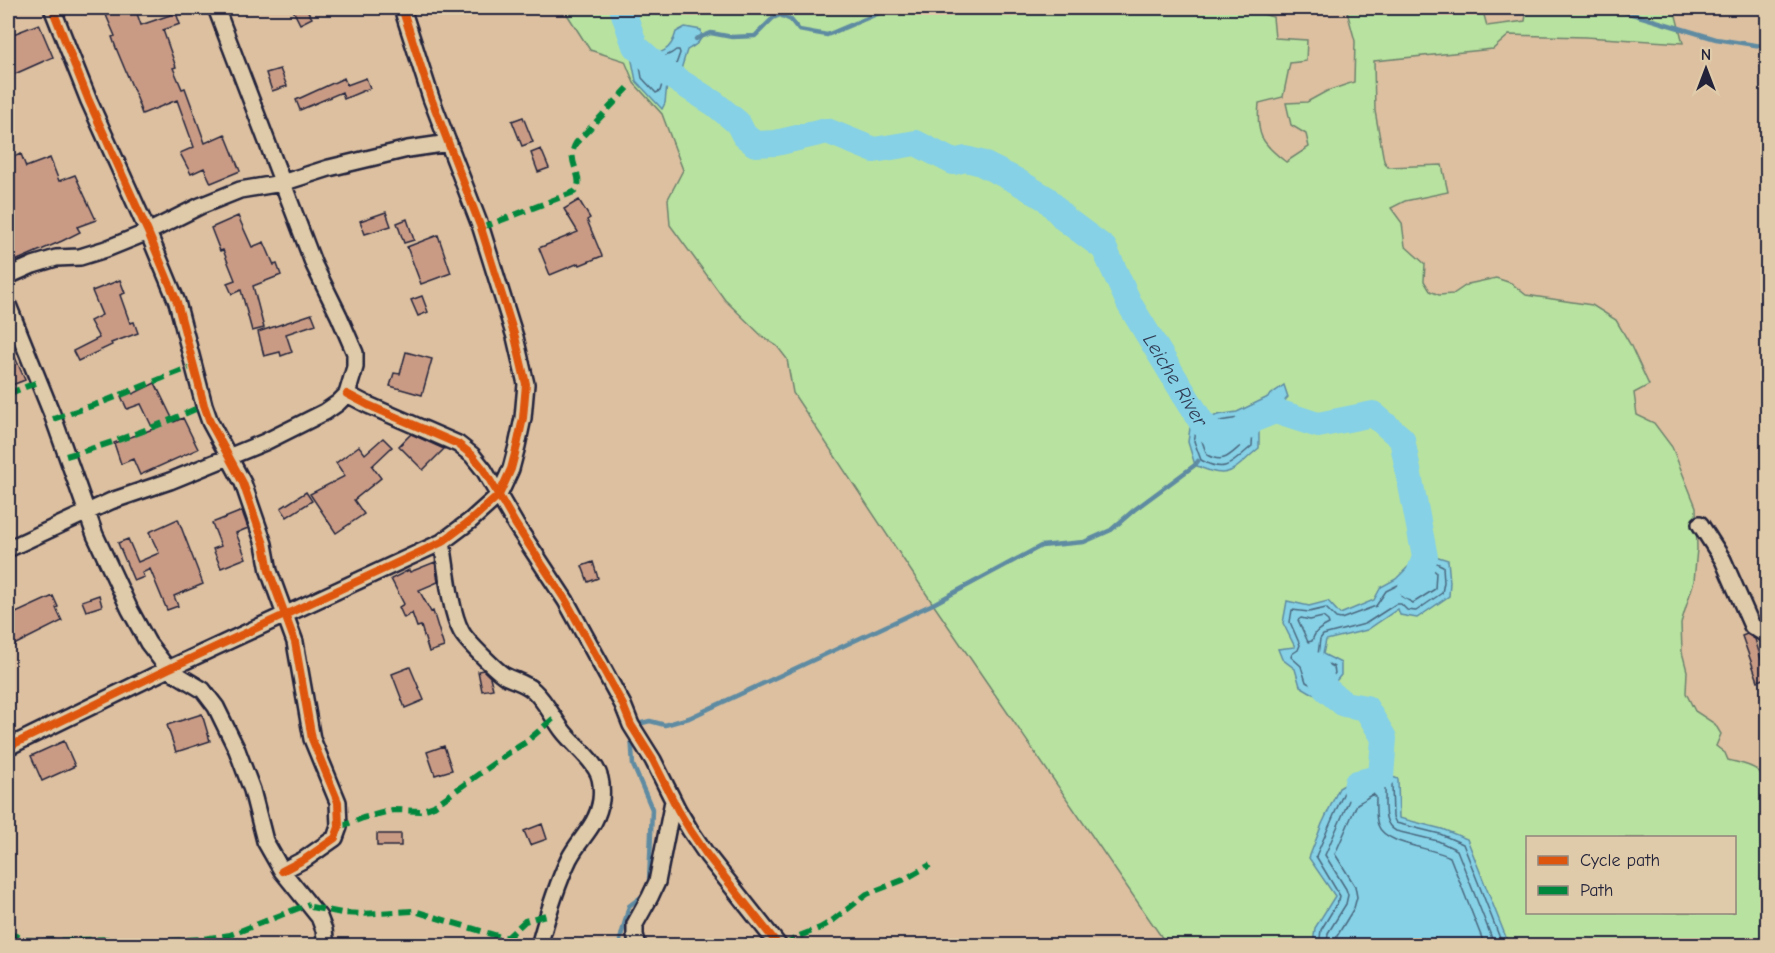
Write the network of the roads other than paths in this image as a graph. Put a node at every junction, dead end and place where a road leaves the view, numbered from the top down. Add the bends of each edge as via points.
1 (52, 8) edge
2 (216, 8) edge
3 (402, 8) edge
4 (448, 142) junction
5 (282, 183) junction
6 (148, 232) junction
7 (8, 276) edge
8 (8, 305) edge
9 (347, 394) junction
10 (230, 457) junction
11 (499, 495) junction
12 (86, 511) junction
13 (1700, 524) dead end
14 (442, 542) junction
15 (8, 549) edge
16 (286, 615) junction
17 (1767, 631) edge
18 (168, 669) junction
19 (8, 747) edge
20 (673, 801) junction
21 (282, 871) junction
22 (326, 945) edge
23 (539, 945) edge
24 (638, 945) edge
25 (779, 945) edge

1 - 6 street
2 - 5 street
3 - 4 street
4 - 5 street via 329,168
4 - 11 street via 495,269 526,384 517,446
5 - 6 street via 240,190
5 - 9 street via 354,353
6 - 7 street via 106,249 80,257 56,258
6 - 10 street via 177,302 210,422
8 - 12 street
9 - 10 street via 300,425
9 - 11 street via 458,444 472,455
10 - 12 street
10 - 16 street via 243,483
11 - 14 street
11 - 20 street via 566,601
12 - 15 street
12 - 18 street via 130,610
13 - 17 street via 1723,560 1752,626
14 - 16 street
14 - 23 street via 461,632 490,664 532,689 597,770 602,785 594,822 564,869
16 - 18 street
16 - 21 street via 298,656 312,739 338,802 339,827 335,838
18 - 19 street
18 - 21 street via 203,690 216,707 252,790 265,841
20 - 24 street via 657,882 634,924
20 - 25 street via 707,855
21 - 22 street via 319,917

